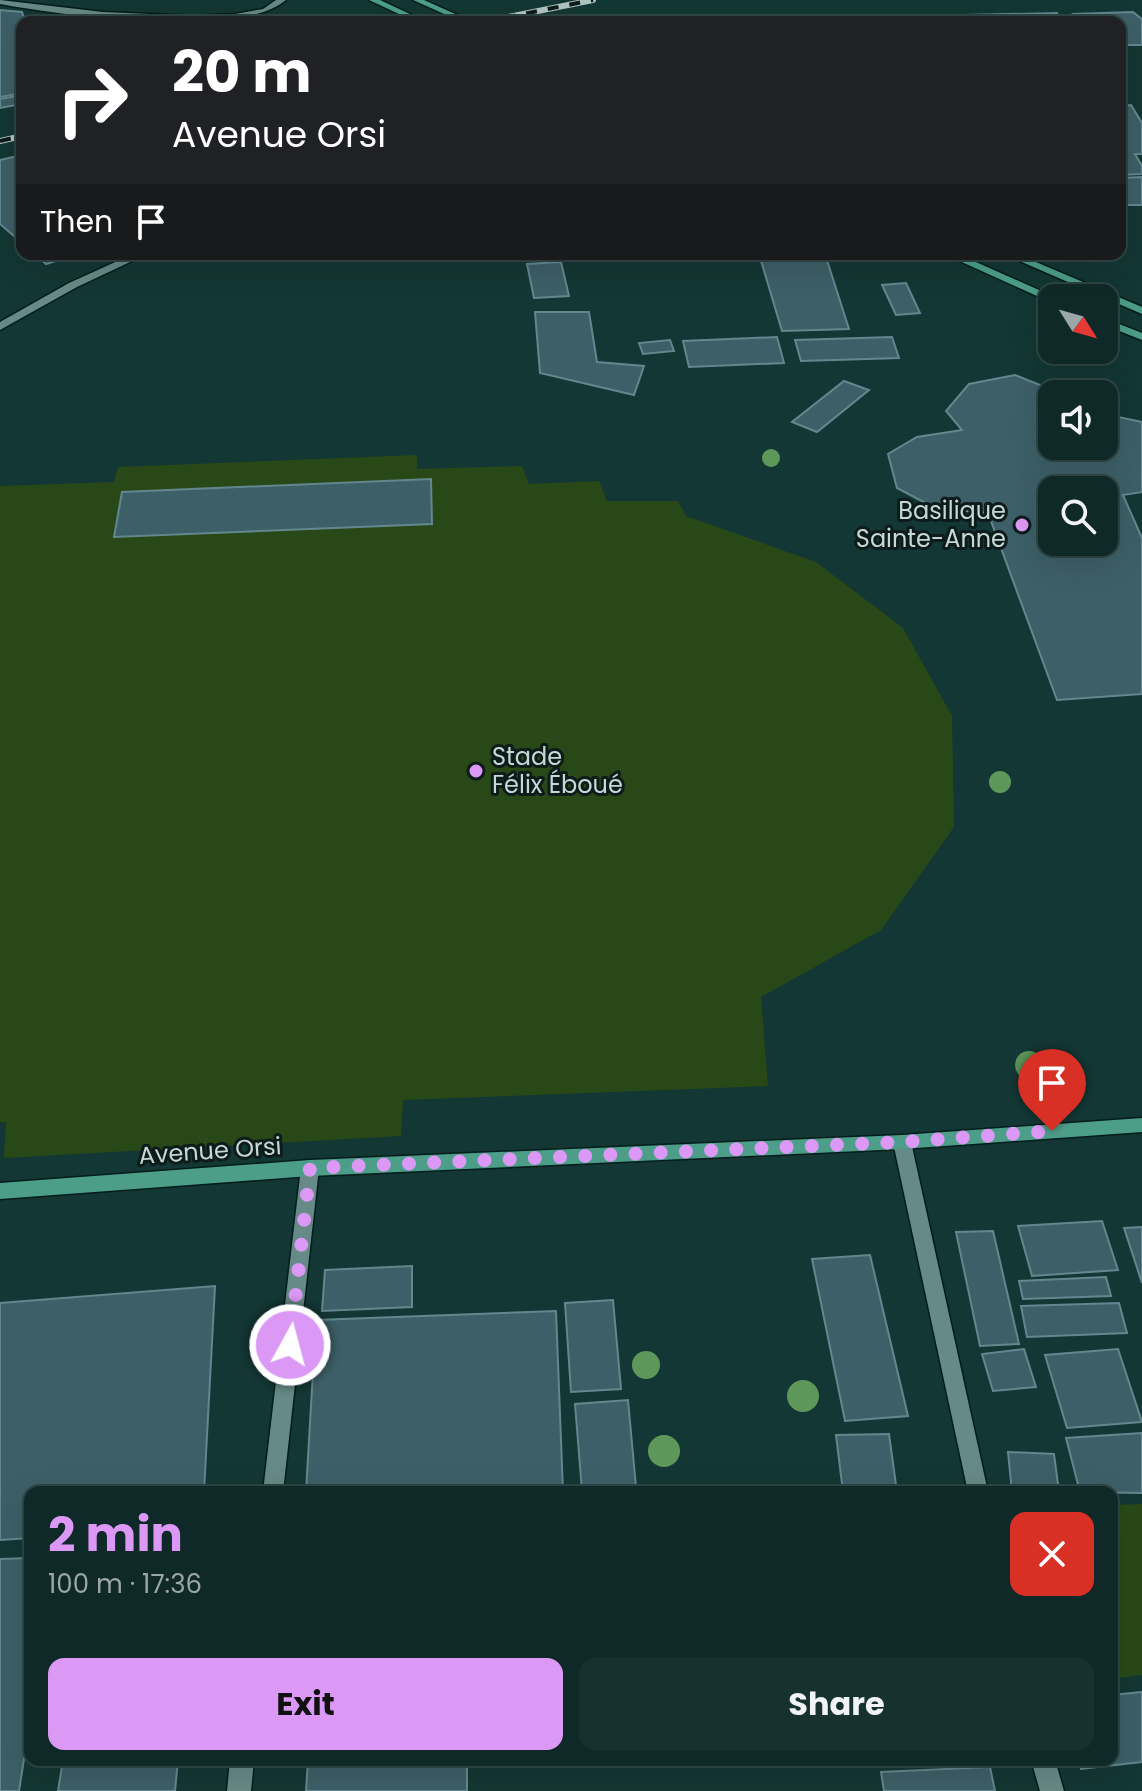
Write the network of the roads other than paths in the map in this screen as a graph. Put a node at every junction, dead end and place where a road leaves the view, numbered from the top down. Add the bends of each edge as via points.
1 (282, 0) edge
2 (417, 0) edge
3 (0, 1) edge
4 (375, 1) edge
5 (139, 16) edge
6 (253, 16) edge
7 (409, 16) edge
8 (455, 16) edge
9 (129, 260) edge
10 (963, 260) edge
11 (1022, 260) edge
12 (1038, 293) edge
13 (1142, 311) edge
14 (0, 327) edge
15 (1118, 327) edge
16 (1142, 337) edge
17 (1142, 1125) edge
18 (902, 1142) junction
19 (310, 1168) junction
20 (0, 1191) edge
21 (274, 1486) edge
22 (977, 1486) edge
23 (241, 1766) edge
24 (1045, 1766) edge
25 (239, 1791) edge
26 (1052, 1791) edge

1 - 6 street via 269,12
2 - 8 main road
3 - 5 street via 56,12
4 - 7 main road
9 - 14 street
10 - 12 main road
11 - 13 main road
15 - 16 main road
17 - 18 main road, Avenue Orsi
18 - 19 main road, Avenue Orsi
18 - 22 street
19 - 20 main road, Avenue Orsi
19 - 21 street
23 - 25 street
24 - 26 street

